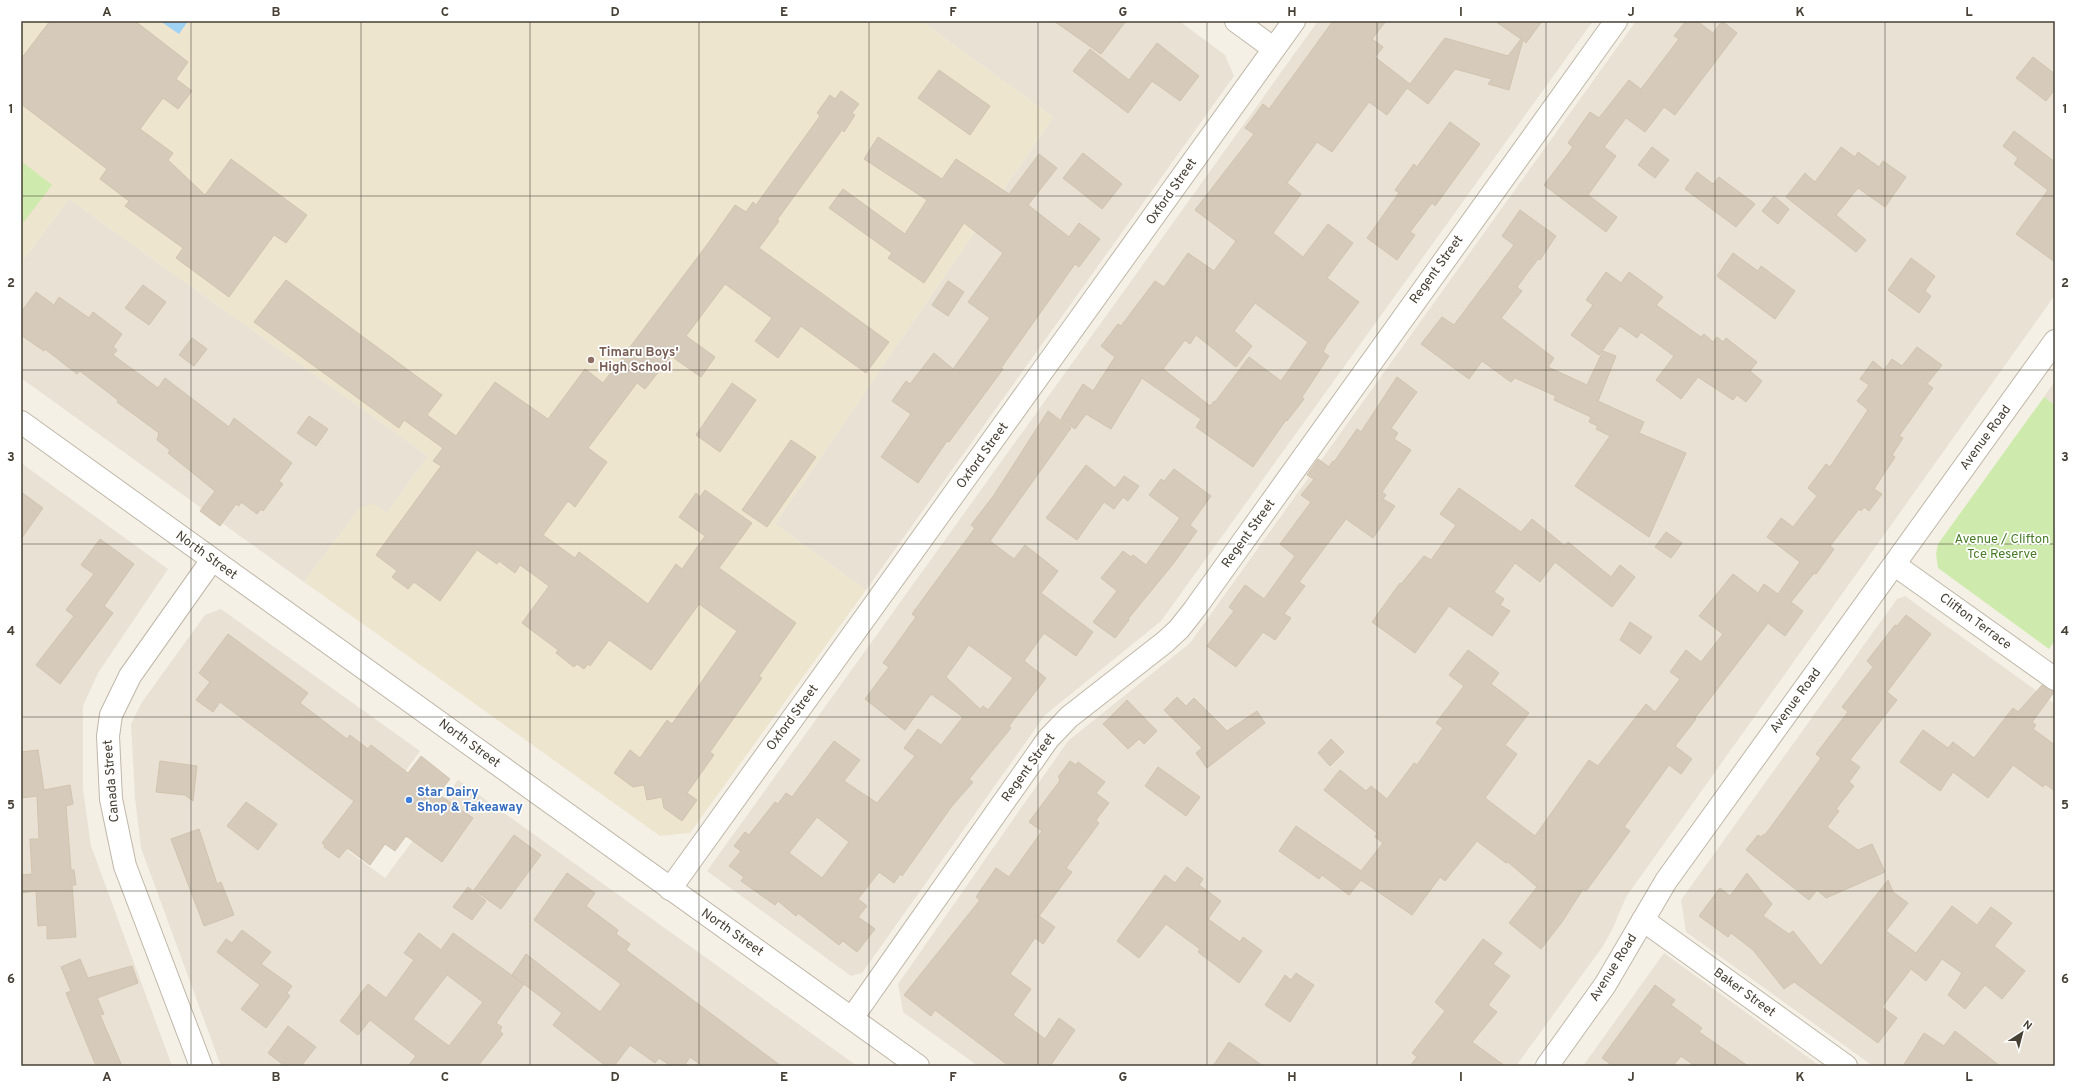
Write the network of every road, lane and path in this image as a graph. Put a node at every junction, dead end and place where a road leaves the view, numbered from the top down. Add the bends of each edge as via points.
1 (1236, 21) edge
2 (1294, 21) edge
3 (1616, 21) edge
4 (1274, 48) junction
5 (2055, 341) edge
6 (21, 422) edge
7 (212, 560) junction
8 (1895, 565) junction
9 (2055, 679) edge
10 (670, 889) junction
11 (1643, 920) junction
12 (852, 1018) junction
13 (201, 1066) edge
14 (918, 1066) edge
15 (1547, 1066) edge
16 (1846, 1066) edge

1 - 4 street
2 - 4 street, Oxford Street
3 - 12 street, Regent Street via 1194,610 1165,642 1069,717 1048,739
4 - 10 street, Oxford Street
5 - 8 street, Avenue Road
6 - 7 street, North Street
7 - 10 street, North Street
7 - 13 street, Canada Street via 130,676 110,715 108,736 111,799 125,866
8 - 9 street, Clifton Terrace
8 - 11 street, Avenue Road via 1666,881
10 - 12 street, North Street
11 - 15 street, Avenue Road via 1605,984
11 - 16 street, Baker Street
12 - 14 street, North Street

